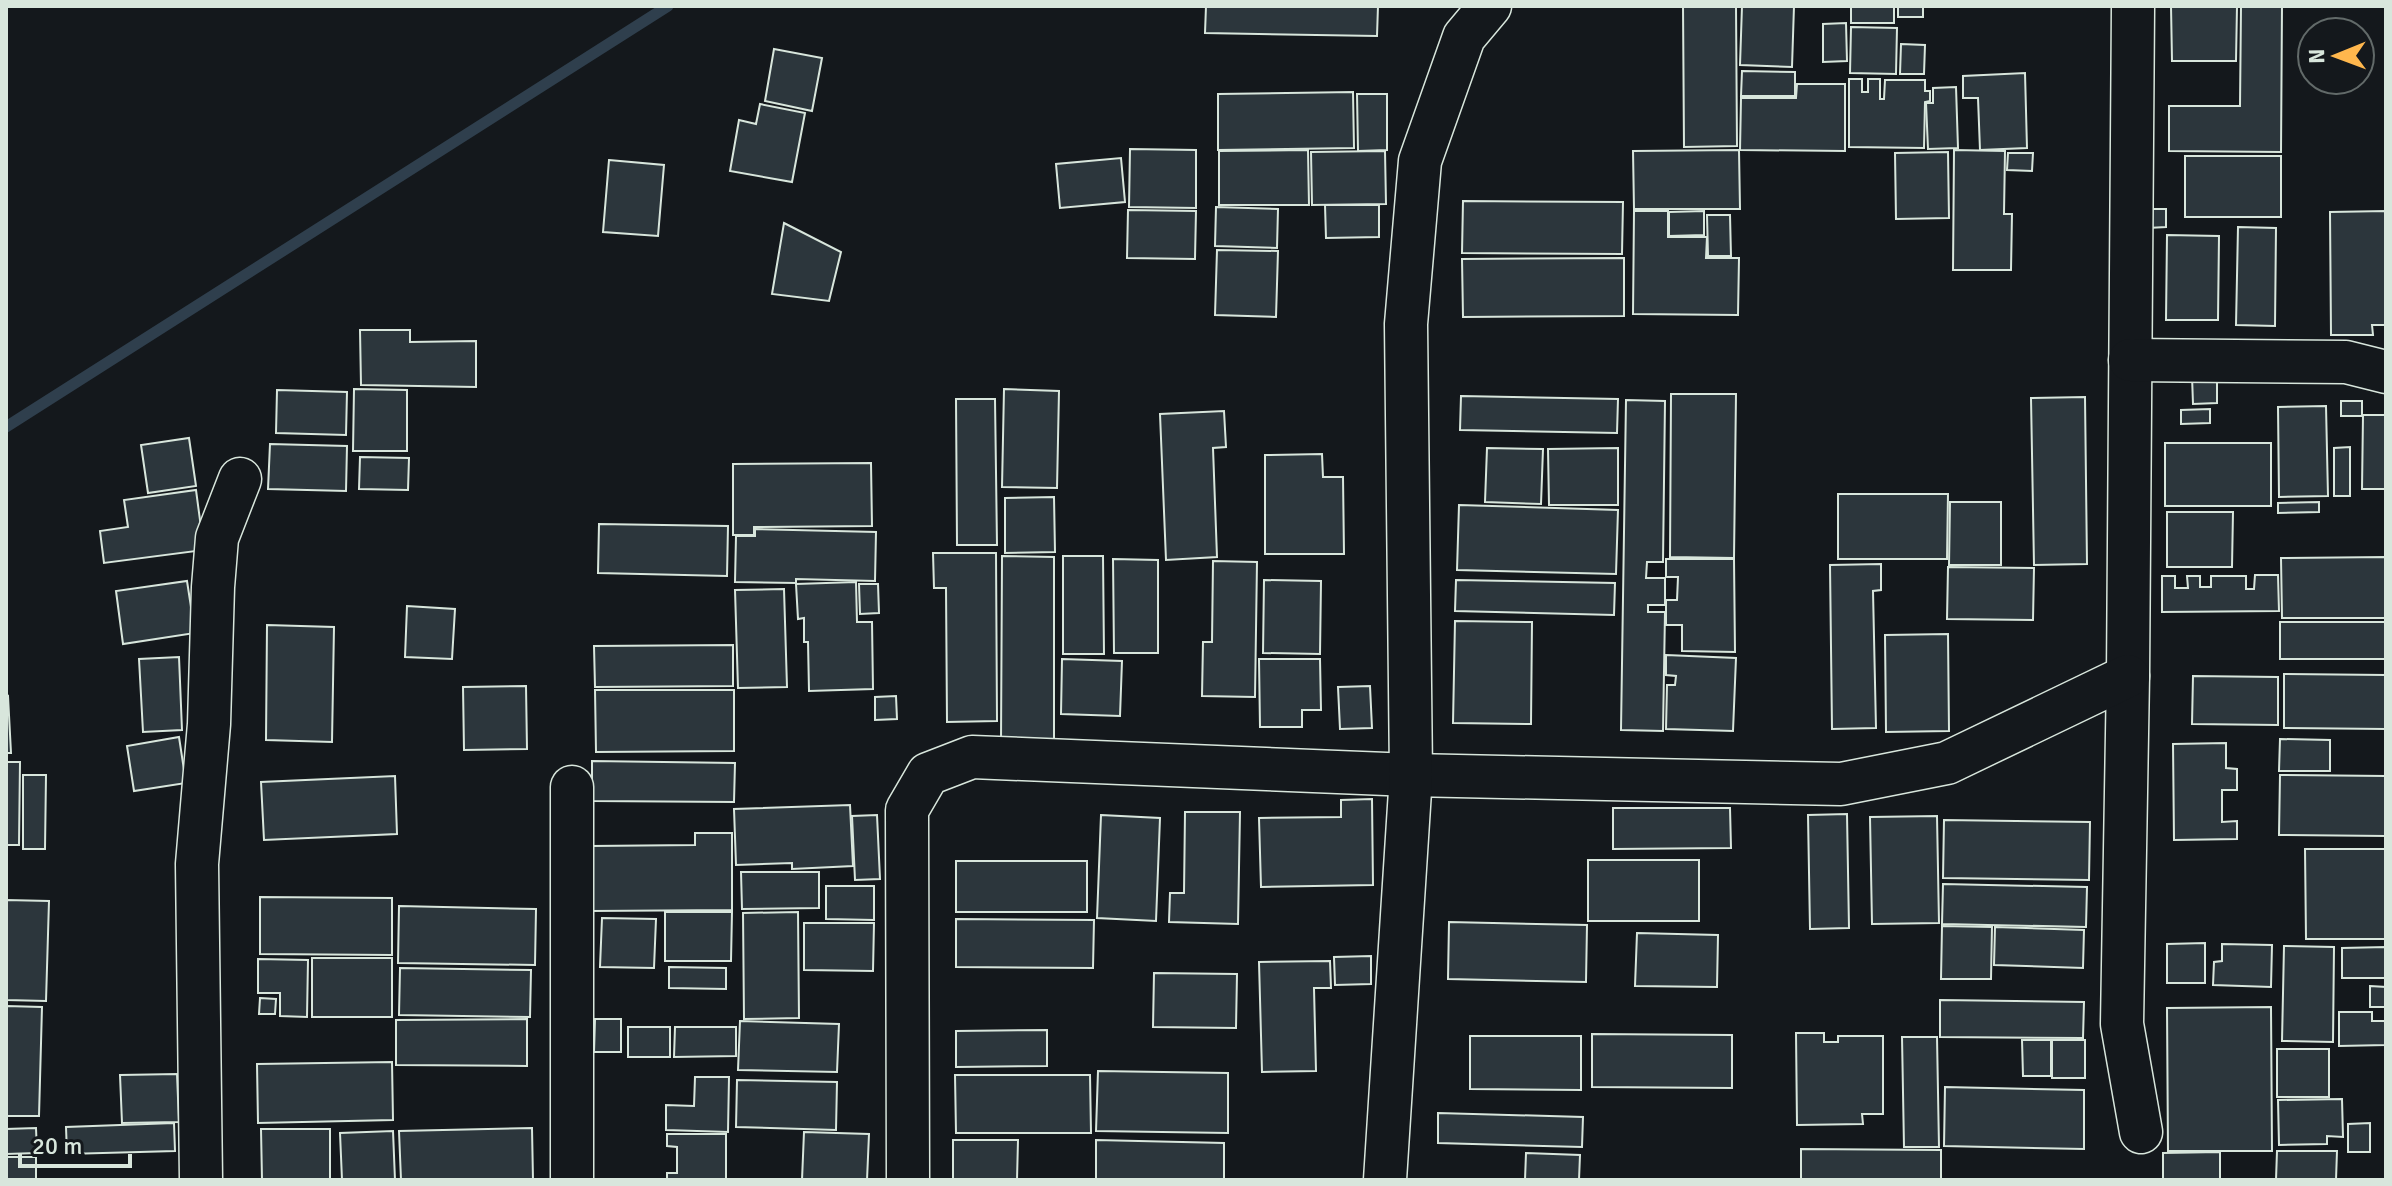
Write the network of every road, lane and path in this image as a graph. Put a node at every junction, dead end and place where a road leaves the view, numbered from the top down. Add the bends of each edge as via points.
1 (1490, 6) edge
2 (2133, 6) edge
3 (2130, 360) junction
4 (2386, 372) edge
5 (240, 479) dead end
6 (2128, 676) junction
7 (1411, 775) junction
8 (572, 787) dead end
9 (2141, 1132) dead end
10 (201, 1180) edge
11 (572, 1180) edge
12 (908, 1180) edge
13 (1385, 1180) edge

1 - 7 street via 1464,37 1420,161 1406,324
2 - 3 street
3 - 4 street via 2346,362
3 - 6 street
5 - 10 street via 217,538 197,864
6 - 7 street via 1947,763 1841,784
6 - 9 street via 2122,1024
7 - 12 street via 972,757 928,774 907,810
7 - 13 street
8 - 11 street

